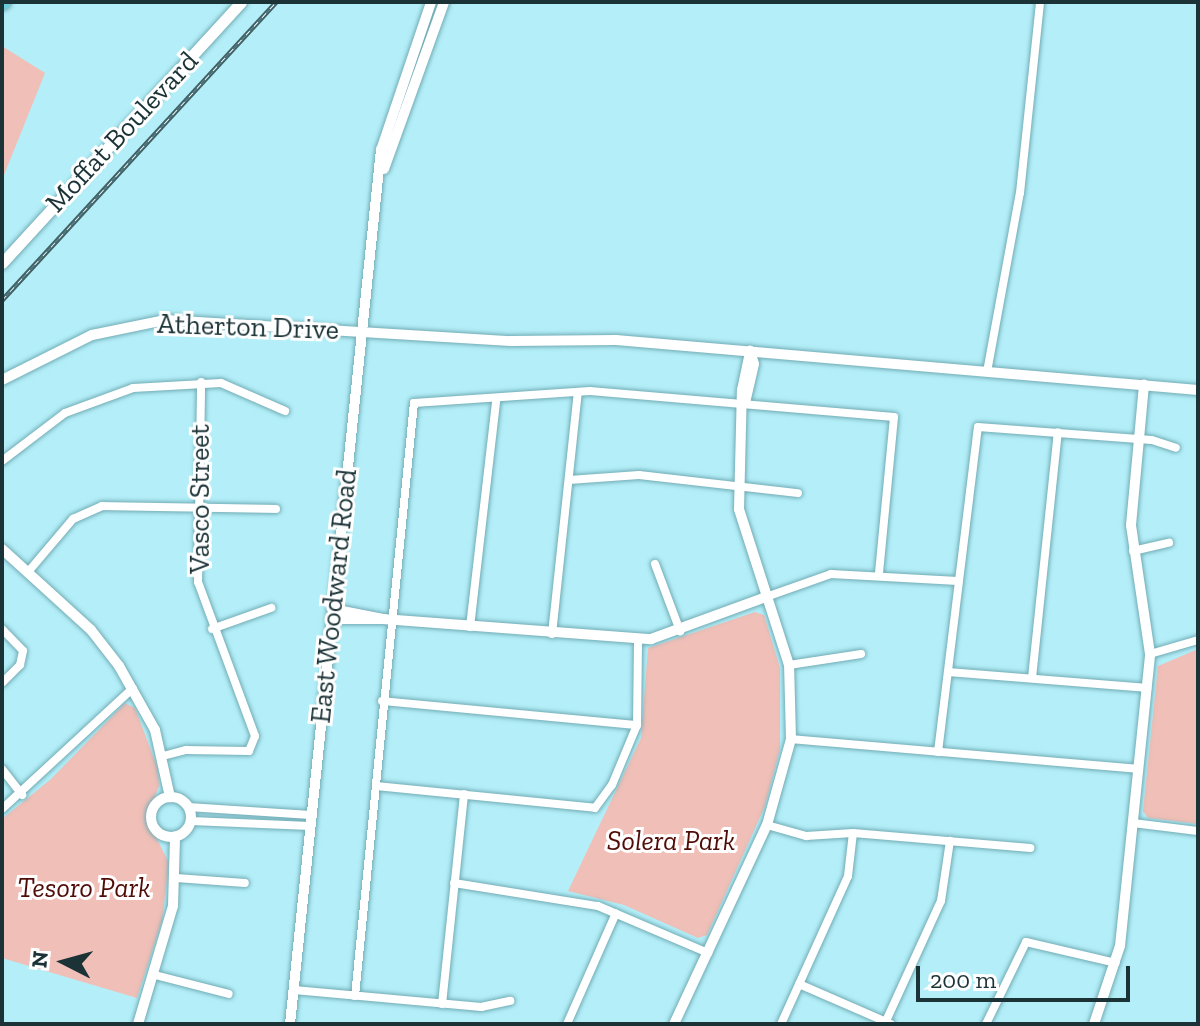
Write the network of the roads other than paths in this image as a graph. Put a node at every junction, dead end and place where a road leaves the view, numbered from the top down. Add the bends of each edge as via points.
1 (241, 2) edge
2 (431, 2) edge
3 (444, 2) edge
4 (1040, 2) edge
5 (384, 169) junction
6 (2, 263) edge
7 (363, 333) junction
8 (750, 351) junction
9 (987, 372) junction
10 (2, 380) edge
11 (201, 382) junction
12 (1144, 385) junction
13 (1198, 390) edge
14 (578, 392) junction
15 (496, 401) junction
16 (745, 403) junction
17 (285, 411) dead end
18 (1058, 432) junction
19 (1139, 439) junction
20 (1176, 448) dead end
21 (2, 461) edge
22 (569, 480) junction
23 (738, 483) junction
24 (798, 493) dead end
25 (198, 506) junction
26 (276, 509) dead end
27 (1169, 543) dead end
28 (2, 549) edge
29 (1133, 551) junction
30 (655, 564) dead end
31 (28, 572) junction
32 (879, 572) junction
33 (958, 581) junction
34 (766, 597) junction
35 (271, 608) dead end
36 (332, 614) junction
37 (387, 620) junction
38 (470, 627) junction
39 (2, 629) edge
40 (212, 629) junction
41 (680, 631) junction
42 (552, 634) junction
43 (638, 639) junction
44 (1198, 640) edge
45 (861, 654) dead end
46 (1150, 654) junction
47 (789, 665) junction
48 (949, 672) junction
49 (1032, 678) junction
50 (2, 683) edge
51 (133, 688) junction
52 (1147, 688) junction
53 (382, 701) junction
54 (637, 725) junction
55 (791, 739) junction
56 (938, 752) junction
57 (163, 756) junction
58 (2, 769) edge
59 (1139, 769) junction
60 (376, 786) junction
61 (464, 794) junction
62 (22, 795) junction
63 (170, 797) junction
64 (188, 807) junction
65 (2, 809) edge
66 (311, 820) junction
67 (191, 821) junction
68 (1133, 823) junction
69 (767, 825) junction
70 (1198, 831) edge
71 (853, 833) junction
72 (175, 837) junction
73 (950, 841) junction
74 (1030, 848) dead end
75 (176, 878) junction
76 (245, 883) dead end
77 (454, 883) junction
78 (616, 913) junction
79 (708, 953) junction
80 (1116, 963) junction
81 (155, 975) junction
82 (799, 984) junction
83 (294, 990) junction
84 (229, 994) dead end
85 (355, 996) junction
86 (510, 1001) dead end
87 (442, 1004) junction
88 (889, 1023) edge
89 (138, 1024) edge
90 (290, 1024) edge
91 (567, 1024) edge
92 (674, 1024) edge
93 (781, 1024) edge
94 (986, 1024) edge
95 (1094, 1024) edge

1 - 6 main road, Moffat Boulevard
2 - 5 street, East Woodward Road via 386,124
3 - 5 street, East Woodward Road
4 - 9 street via 1020,193
5 - 7 street, East Woodward Road
7 - 8 street, Atherton Drive
7 - 10 street, Atherton Drive via 165,320 92,335
7 - 36 street, East Woodward Road
8 - 9 street, Atherton Drive
8 - 16 street via 754,364
9 - 12 street, Atherton Drive
11 - 17 street via 248,389
11 - 21 street via 105,395 42,427
11 - 25 street, Vasco Street
12 - 13 street, Atherton Drive
12 - 19 street
14 - 15 street
14 - 16 street
14 - 22 street
15 - 37 street via 414,403
15 - 38 street
16 - 23 street
16 - 32 street via 894,417
18 - 19 street
18 - 33 street via 978,427
18 - 49 street
19 - 20 street
19 - 29 street
22 - 23 street via 639,475
22 - 42 street
23 - 24 street
23 - 34 street via 749,555
25 - 26 street
25 - 31 street via 116,504 87,511 62,530
25 - 40 street, Vasco Street via 198,582
27 - 29 street
28 - 31 street
29 - 46 street via 1147,603
30 - 41 street
31 - 51 street via 91,630
32 - 33 street
32 - 34 street via 831,574
33 - 48 street
34 - 41 street
34 - 47 street
35 - 40 street
36 - 37 street
36 - 66 street, East Woodward Road
37 - 38 street
37 - 53 street
38 - 42 street
39 - 50 street via 23,651
40 - 57 street, Vasco Street via 254,723 252,748
41 - 43 street
42 - 43 street
43 - 54 street
44 - 46 street
45 - 47 street
46 - 52 street
47 - 55 street
48 - 49 street
48 - 56 street
49 - 52 street
51 - 57 street
51 - 62 street
52 - 59 street
53 - 54 street
53 - 60 street
54 - 61 street via 612,785 595,808
55 - 56 street
55 - 69 street
56 - 59 street
57 - 63 street
58 - 62 street
59 - 68 street
60 - 61 street
60 - 85 street
61 - 77 street
62 - 65 street
63 - 64 street
63 - 72 street via 154,807 152,819 162,835
64 - 66 street
64 - 67 street
66 - 67 street
66 - 83 street, East Woodward Road
67 - 72 street
68 - 70 street
68 - 80 street
69 - 71 street via 806,836
69 - 79 street
71 - 73 street
71 - 82 street via 848,876
72 - 75 street
73 - 74 street
73 - 88 street via 941,901
75 - 76 street
75 - 81 street
77 - 78 street
77 - 87 street
78 - 79 street
78 - 91 street
79 - 92 street
80 - 94 street via 1026,942
80 - 95 street
81 - 84 street
81 - 89 street
82 - 88 street
82 - 93 street
83 - 85 street
83 - 90 street, East Woodward Road
85 - 87 street
86 - 87 street

